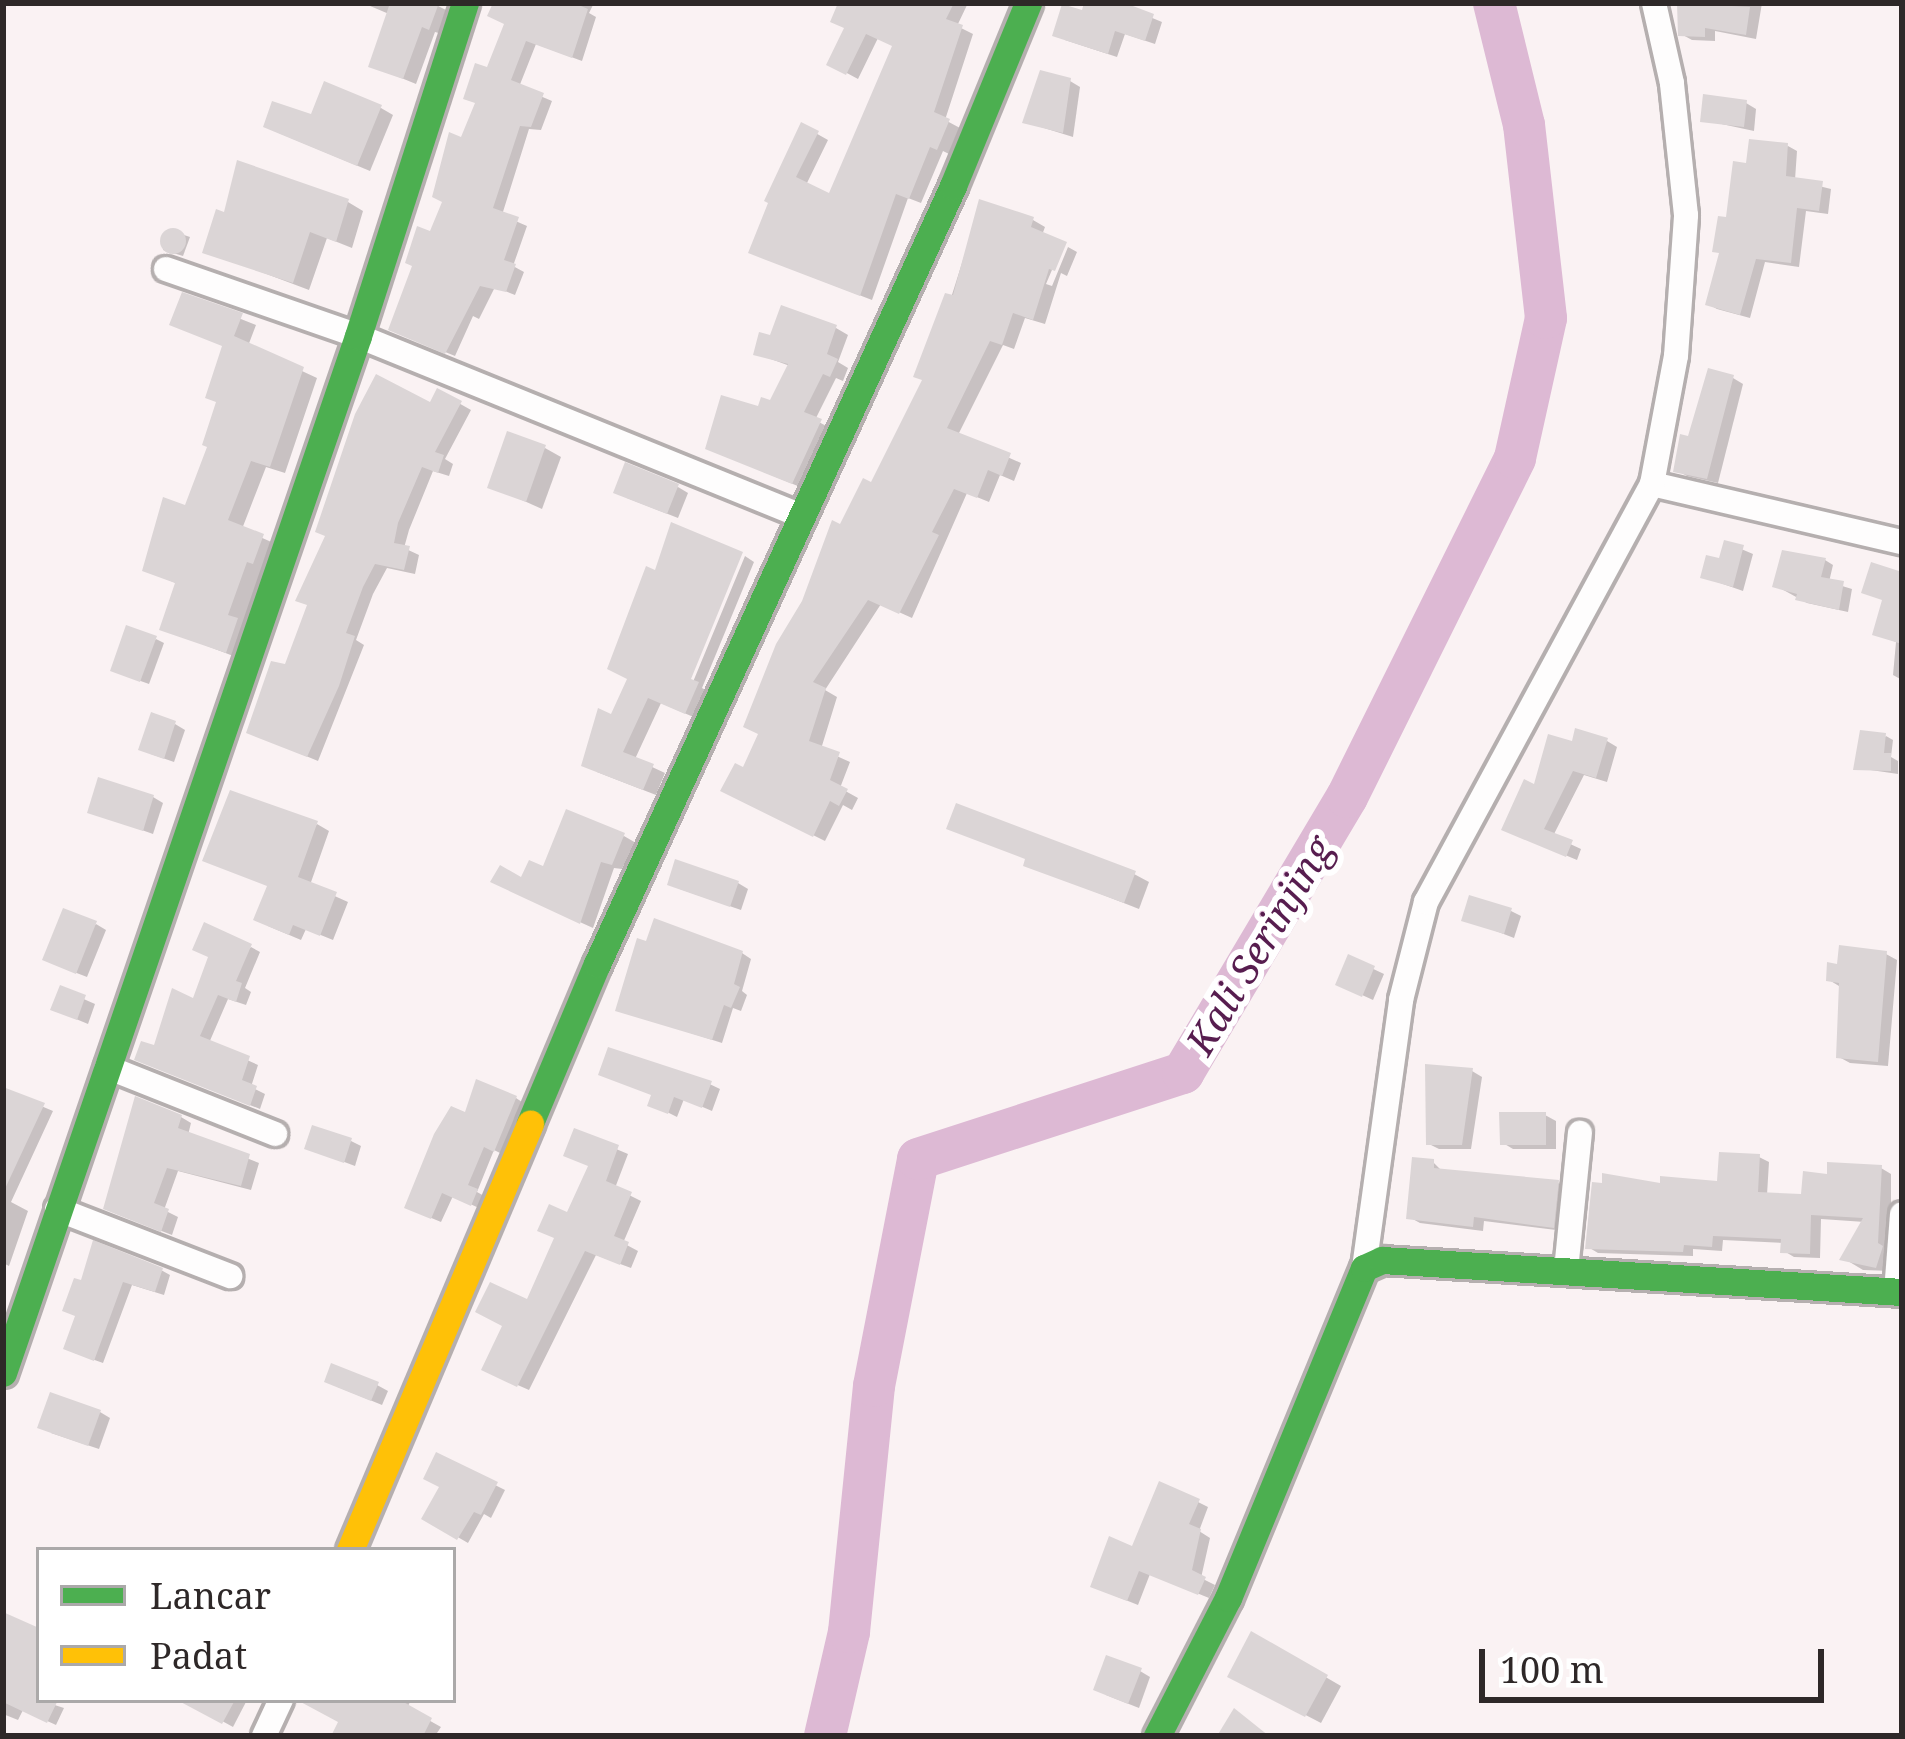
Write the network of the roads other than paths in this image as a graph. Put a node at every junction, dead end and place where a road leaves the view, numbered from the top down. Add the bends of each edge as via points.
1 (465, 3) edge
2 (1028, 3) edge
3 (1654, 3) edge
4 (166, 269) dead end
5 (358, 336) junction
6 (1652, 484) junction
7 (804, 517) junction
8 (1902, 542) edge
9 (107, 1067) junction
10 (1580, 1133) dead end
11 (275, 1134) dead end
12 (57, 1209) junction
13 (1902, 1214) edge
14 (1364, 1268) junction
15 (1566, 1270) junction
16 (230, 1276) dead end
17 (1899, 1292) edge
18 (3, 1373) edge
19 (351, 1547) edge
20 (279, 1703) edge
21 (264, 1736) edge
22 (1157, 1736) edge

1 - 5 street
2 - 7 street
3 - 6 street via 1672,83 1686,247
4 - 5 street
5 - 7 street
5 - 9 street
6 - 8 street
6 - 14 street via 1426,902 1401,1000
7 - 19 street via 597,964
9 - 11 street
9 - 12 street
10 - 15 street
12 - 16 street
12 - 18 street
13 - 17 street
14 - 15 street via 1382,1260
14 - 22 street via 1228,1598
15 - 17 street
20 - 21 street

